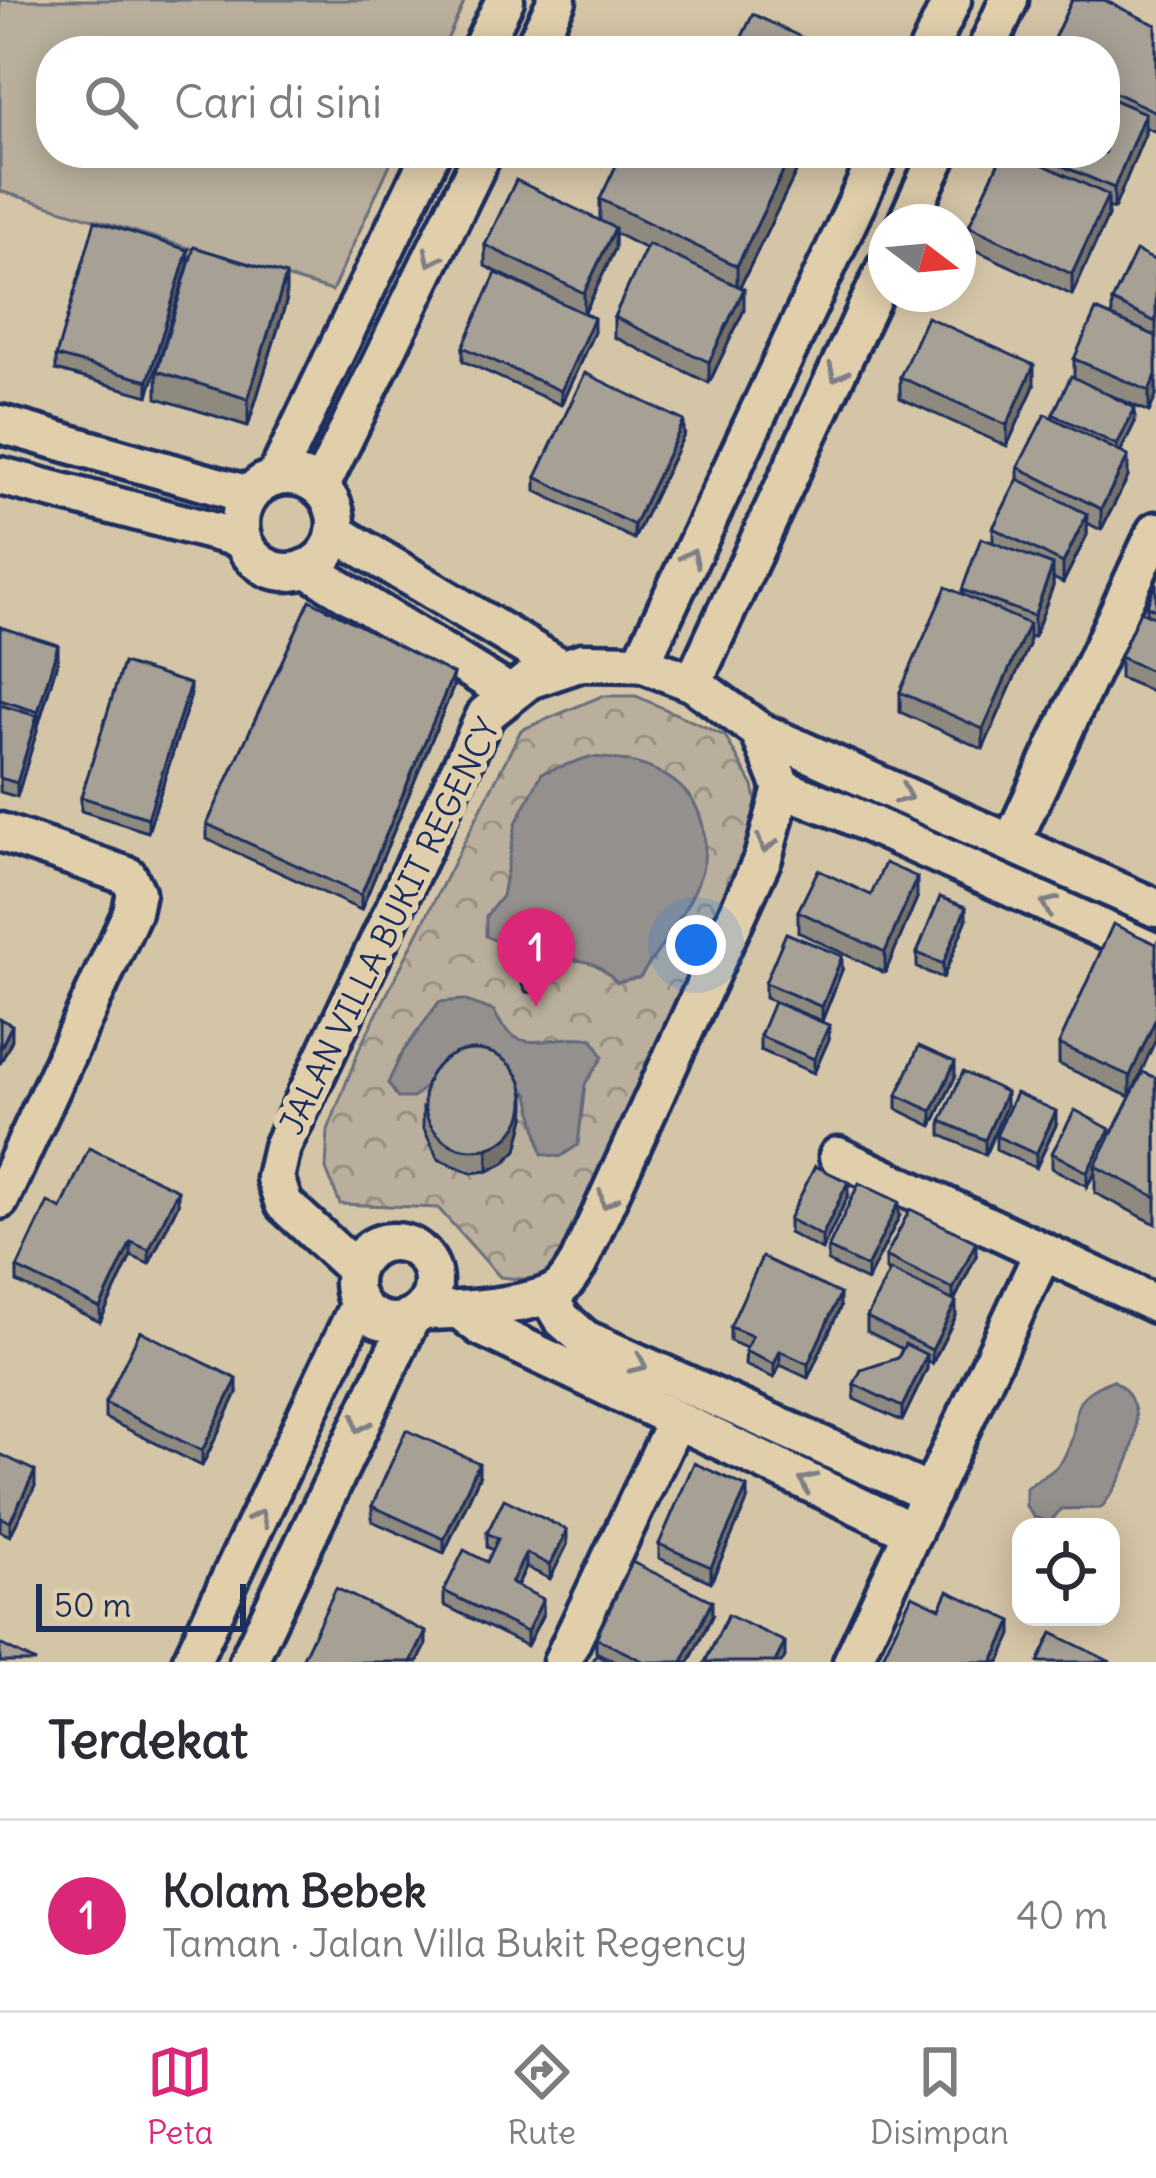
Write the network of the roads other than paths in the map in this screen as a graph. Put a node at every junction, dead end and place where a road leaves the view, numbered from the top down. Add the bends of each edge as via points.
1 (505, 0) edge
2 (557, 0) edge
3 (952, 0) edge
4 (1009, 0) edge
5 (487, 36) edge
6 (539, 36) edge
7 (935, 36) edge
8 (993, 36) edge
9 (423, 168) edge
10 (476, 168) edge
11 (873, 168) edge
12 (931, 168) edge
13 (915, 204) edge
14 (868, 306) edge
15 (0, 424) edge
16 (0, 476) edge
17 (263, 486) junction
18 (320, 488) junction
19 (1156, 531) edge
20 (335, 532) junction
21 (242, 539) junction
22 (306, 568) junction
23 (641, 663) junction
24 (562, 668) junction
25 (694, 683) junction
26 (509, 693) junction
27 (759, 731) junction
28 (782, 788) junction
29 (0, 832) edge
30 (1012, 842) junction
31 (1156, 908) edge
32 (1156, 953) edge
33 (838, 1156) dead end
34 (0, 1200) edge
35 (1043, 1252) junction
36 (357, 1287) junction
37 (548, 1296) junction
38 (1156, 1304) edge
39 (462, 1312) junction
40 (416, 1314) junction
41 (676, 1420) junction
42 (931, 1494) junction
43 (913, 1532) junction
44 (191, 1662) edge
45 (248, 1662) edge
46 (562, 1662) edge
47 (852, 1662) edge

1 - 5 street
2 - 6 street
3 - 7 street
4 - 8 street
9 - 17 street
10 -> 18 street
23 -> 11 street
12 - 13 street
14 -> 25 street
15 - 17 street
16 - 21 street
17 - 18 street via 307,480
17 - 21 street via 242,508
18 - 20 street
19 - 30 street
20 - 22 street
20 - 24 street
21 - 22 street via 261,564
22 - 26 street
23 - 24 street, JALAN VILLA BUKIT REGENCY
23 - 25 street, JALAN VILLA BUKIT REGENCY
24 - 26 street, JALAN VILLA BUKIT REGENCY
25 - 27 street
26 - 36 street, JALAN VILLA BUKIT REGENCY via 486,714 282,1148 275,1178 284,1204
27 - 28 street
27 -> 30 street
32 -> 28 street
28 -> 37 street via 763,858 578,1264
29 - 34 street via 128,876 136,892
30 - 31 street
33 - 35 street
35 - 38 street
35 - 42 street
36 - 40 street via 382,1321
36 - 40 street via 361,1258 381,1244 406,1244 433,1283
44 -> 36 street
37 - 39 street
37 -> 42 street via 585,1339
39 - 40 street
39 - 41 street
40 -> 45 street
43 -> 41 street
41 - 46 street
42 - 43 street
43 - 47 street

